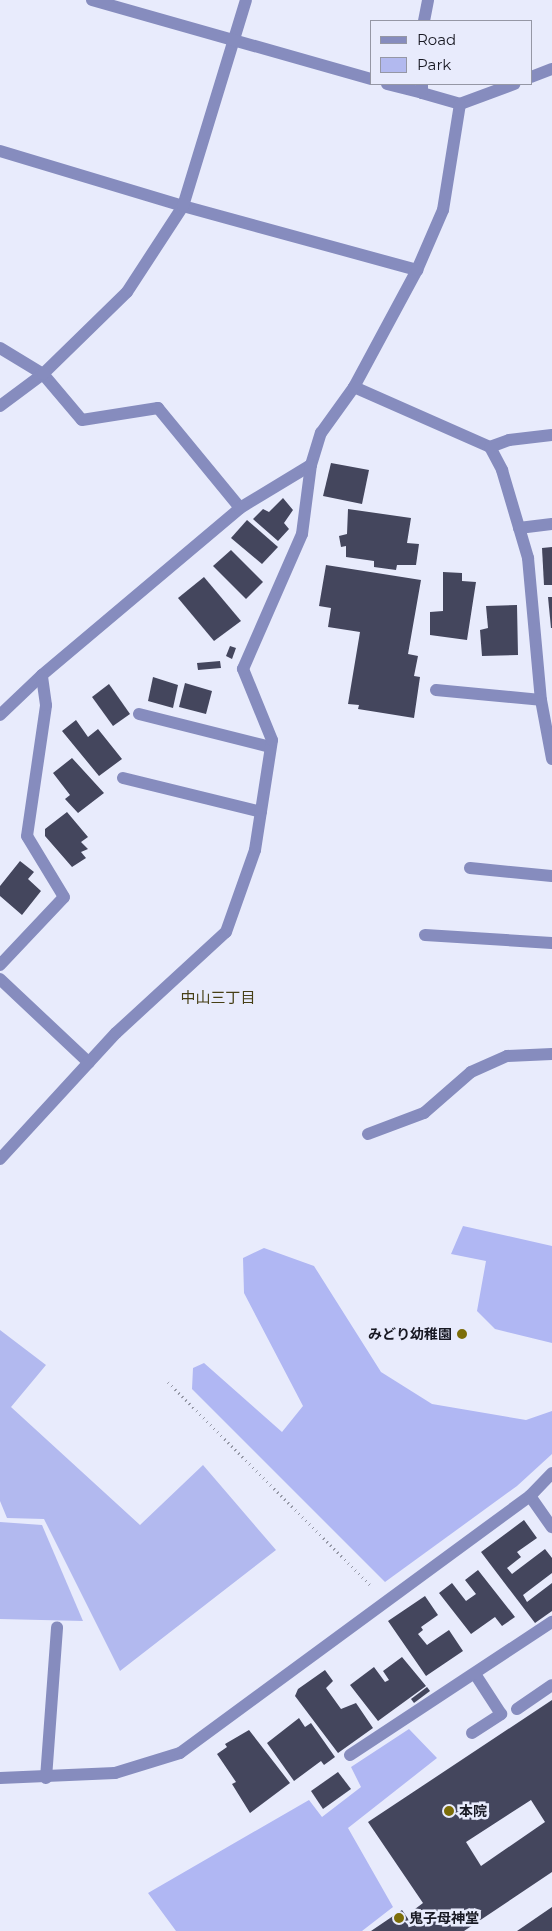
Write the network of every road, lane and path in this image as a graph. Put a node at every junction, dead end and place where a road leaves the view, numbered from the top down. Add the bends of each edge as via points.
1 (92, 0) edge
2 (246, 0) edge
3 (428, 0) edge
4 (424, 20) edge
5 (234, 40) junction
6 (552, 69) edge
7 (532, 78) edge
8 (370, 79) edge
9 (394, 85) edge
10 (511, 85) edge
11 (422, 89) edge
12 (460, 104) junction
13 (0, 151) edge
14 (183, 206) junction
15 (417, 270) junction
16 (0, 348) edge
17 (43, 374) junction
18 (354, 388) junction
19 (0, 406) edge
20 (552, 435) edge
21 (490, 448) junction
22 (311, 465) junction
23 (240, 508) junction
24 (552, 524) edge
25 (519, 528) junction
26 (42, 675) junction
27 (436, 690) dead end
28 (541, 700) junction
29 (139, 714) dead end
30 (0, 715) edge
31 (270, 747) junction
32 (552, 759) edge
33 (123, 778) dead end
34 (261, 812) junction
35 (470, 868) dead end
36 (552, 876) edge
37 (425, 936) dead end
38 (552, 944) edge
39 (0, 965) edge
40 (0, 980) edge
41 (552, 1054) edge
42 (88, 1063) junction
43 (368, 1134) dead end
44 (0, 1159) edge
45 (168, 1382) dead end
46 (552, 1473) edge
47 (530, 1496) junction
48 (552, 1528) edge
49 (386, 1601) junction
50 (552, 1622) edge
51 (57, 1627) dead end
52 (475, 1674) junction
53 (552, 1686) edge
54 (517, 1709) dead end
55 (472, 1733) dead end
56 (350, 1755) dead end
57 (0, 1778) edge
58 (46, 1778) junction

1 - 5 street
2 - 5 street
3 - 4 street
5 - 8 street
5 - 14 street
6 - 7 street
9 - 11 street
10 - 12 street
11 - 12 street
12 - 15 street via 443,210
13 - 14 street
14 - 15 street
14 - 17 street via 127,292
15 - 18 street
16 - 17 street
17 - 19 street
17 - 23 street via 82,420 158,408
18 - 21 street
18 - 22 street via 321,433
20 - 21 street via 509,440
21 - 25 street via 502,470
22 - 23 street
22 - 31 street via 302,534 243,669 272,740
23 - 26 street
24 - 25 street
25 - 28 street via 528,558
26 - 30 street
26 - 39 street via 46,705 27,836 64,897
27 - 28 street
28 - 32 street
29 - 31 street
31 - 34 street
33 - 34 street
34 - 42 street via 255,850 226,932
35 - 36 street
37 - 38 street
40 - 42 street
41 - 43 street via 508,1056 471,1072 424,1113
42 - 44 street
45 - 49 path
46 - 47 street
47 - 48 street
47 - 49 street
49 - 58 street via 180,1753 115,1773
50 - 52 street
51 - 58 street
52 - 55 street via 500,1714
52 - 56 street
53 - 54 street
57 - 58 street

